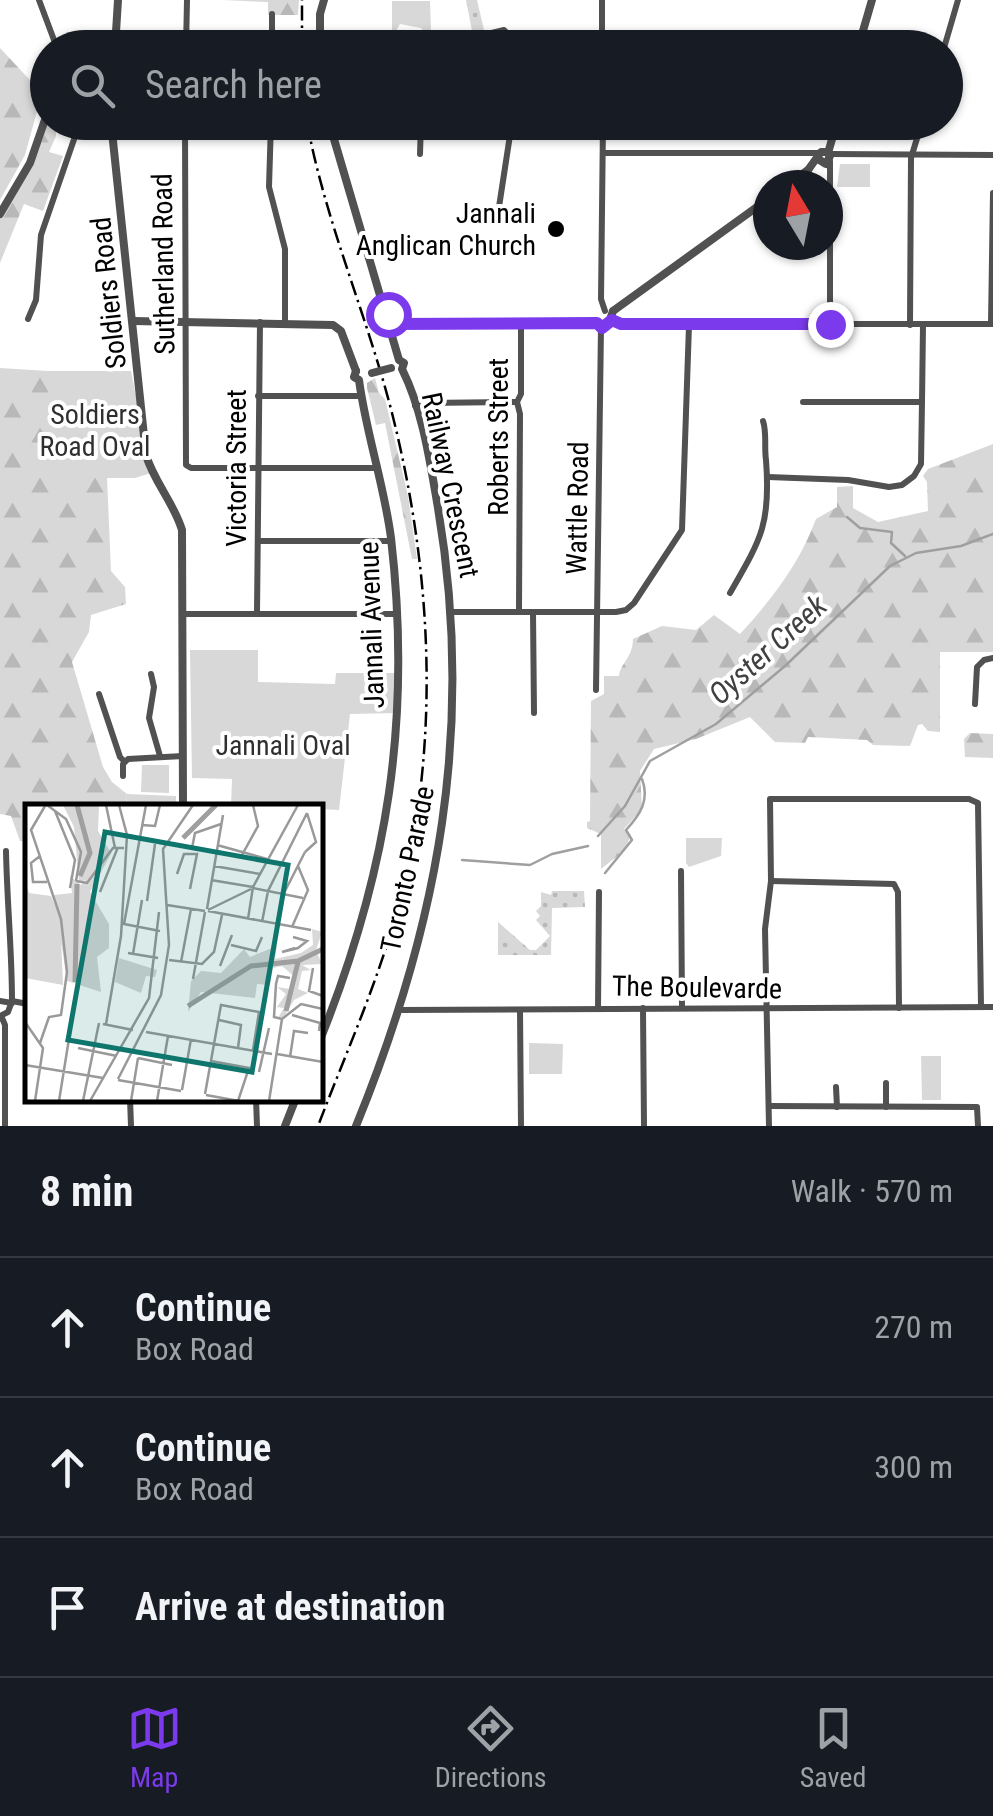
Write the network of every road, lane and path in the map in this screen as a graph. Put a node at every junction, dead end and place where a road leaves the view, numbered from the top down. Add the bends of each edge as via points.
1 (38, 0) edge
2 (118, 0) edge
3 (187, 0) edge
4 (324, 0) edge
5 (602, 0) edge
6 (872, 0) edge
7 (958, 0) edge
8 (272, 14) dead end
9 (50, 30) edge
10 (116, 30) edge
11 (186, 30) edge
12 (272, 30) edge
13 (320, 30) edge
14 (602, 30) edge
15 (863, 30) edge
16 (949, 30) edge
17 (38, 140) edge
18 (74, 140) edge
19 (113, 140) edge
20 (185, 140) edge
21 (270, 140) edge
22 (334, 140) edge
23 (420, 140) edge
24 (509, 140) edge
25 (602, 140) edge
26 (832, 140) edge
27 (917, 140) edge
28 (602, 153) junction
29 (420, 154) dead end
30 (800, 154) junction
31 (828, 155) junction
32 (912, 155) junction
33 (993, 155) edge
34 (808, 170) joint
35 (993, 193) edge
36 (753, 210) edge
37 (0, 214) edge
38 (497, 220) dead end
39 (610, 314) junction
40 (28, 319) dead end
41 (134, 322) junction
42 (187, 322) junction
43 (260, 322) junction
44 (285, 323) junction
45 (521, 323) junction
46 (390, 324) junction
47 (830, 324) junction
48 (992, 324) edge
49 (599, 325) junction
50 (689, 325) junction
51 (910, 325) junction
52 (922, 325) junction
53 (397, 366) junction
54 (363, 375) junction
55 (258, 396) junction
56 (361, 396) junction
57 (517, 402) junction
58 (803, 402) dead end
59 (922, 402) junction
60 (415, 406) junction
61 (762, 421) dead end
62 (258, 468) junction
63 (380, 468) junction
64 (768, 477) junction
65 (258, 541) junction
66 (391, 541) junction
67 (730, 593) dead end
68 (519, 611) junction
69 (452, 612) junction
70 (533, 612) junction
71 (599, 612) junction
72 (257, 613) junction
73 (183, 614) junction
74 (397, 614) junction
75 (993, 658) edge
76 (151, 674) dead end
77 (596, 690) dead end
78 (99, 694) dead end
79 (976, 704) dead end
80 (534, 713) dead end
81 (160, 756) junction
82 (183, 756) junction
83 (124, 760) junction
84 (123, 776) dead end
85 (183, 804) edge
86 (6, 851) dead end
87 (681, 871) dead end
88 (772, 882) junction
89 (598, 892) dead end
90 (0, 1001) edge
91 (12, 1002) junction
92 (25, 1004) edge
93 (981, 1007) junction
94 (643, 1008) junction
95 (682, 1008) junction
96 (898, 1008) junction
97 (993, 1008) edge
98 (598, 1009) junction
99 (766, 1009) junction
100 (322, 1010) edge
101 (400, 1010) junction
102 (520, 1010) junction
103 (330, 1012) junction
104 (1, 1017) edge
105 (322, 1034) edge
106 (886, 1083) dead end
107 (836, 1086) dead end
108 (130, 1101) edge
109 (256, 1101) edge
110 (295, 1101) edge
111 (769, 1106) junction
112 (837, 1107) junction
113 (886, 1107) junction
114 (4, 1126) edge
115 (131, 1126) edge
116 (257, 1126) edge
117 (285, 1126) edge
118 (356, 1126) edge
119 (522, 1126) edge
120 (644, 1126) edge
121 (769, 1126) edge
122 (978, 1126) edge

1 - 9 street
2 - 10 street
3 - 11 street
4 - 13 street
5 - 14 street
6 - 15 street
7 - 16 street
8 - 12 street
17 - 37 street
18 - 40 street via 40,236 36,300
19 - 41 street, Soldiers Road
20 - 42 street, Sutherland Road
21 - 44 street via 269,180 285,250
22 - 46 street, Railway Crescent
23 - 29 street
24 - 38 street
25 - 28 street
26 - 31 street
27 - 32 street
28 - 30 street
28 - 39 street via 601,299
30 - 31 street
30 - 34 street via 810,159
31 - 32 street
31 - 34 street
31 - 47 street
32 - 33 street
32 - 51 street
35 - 48 street
36 - 39 street
39 - 49 street
39 - 50 street via 621,324
41 - 42 street
41 - 73 street, Soldiers Road via 146,455 182,530
42 - 43 street
42 - 62 street, Sutherland Road via 186,465
43 - 44 street
43 - 55 street, Victoria Street
44 - 54 street, Jannali Avenue via 338,327
45 - 46 street
45 - 49 street
45 - 57 street, Roberts Street
46 - 53 street, Railway Crescent
47 - 50 street
47 - 51 street
48 - 52 street
49 - 71 street, Wattle Road
50 - 71 street via 682,530 630,606
51 - 52 street
52 - 59 street
53 - 54 street, Railway Crescent, bridge
53 - 60 street, Railway Crescent
54 - 56 street, Jannali Avenue
55 - 56 street
55 - 62 street, Victoria Street
56 - 63 street, Jannali Avenue
57 - 60 street
57 - 68 street, Roberts Street
58 - 59 street
59 - 64 street via 920,464 902,485
60 - 69 street, Railway Crescent via 435,488
61 - 64 street
62 - 63 street
62 - 65 street, Victoria Street
63 - 66 street, Jannali Avenue
64 - 67 street via 765,526
65 - 66 street
65 - 72 street, Victoria Street
66 - 74 street, Jannali Avenue
68 - 69 street
68 - 70 street
69 - 101 street, Toronto Parade via 446,805
70 - 71 street
70 - 80 street
71 - 77 street, Wattle Road
72 - 73 street
72 - 74 street
73 - 82 street
74 - 103 street, Jannali Avenue via 399,686 385,829 363,922
75 - 79 street via 977,667
76 - 81 street via 149,718
78 - 83 street
81 - 82 street
81 - 83 street
82 - 85 street
83 - 84 street
86 - 91 street
87 - 95 street
88 - 93 street via 770,799 978,803
88 - 96 street via 894,884
88 - 99 street
89 - 98 street
90 - 91 street
91 - 92 street
91 - 104 street
93 - 96 street, The Boulevarde
93 - 97 street, The Boulevarde
94 - 95 street, The Boulevarde
94 - 98 street, The Boulevarde
94 - 120 street
95 - 99 street, The Boulevarde
96 - 99 street, The Boulevarde
98 - 102 street, The Boulevarde
99 - 111 street
100 - 103 street
101 - 102 street, The Boulevarde
101 - 118 street, Toronto Parade
102 - 119 street
103 - 105 street, Jannali Avenue
104 - 114 street
106 - 113 street
107 - 112 street
108 - 115 street
109 - 116 street
110 - 117 street
111 - 112 street
111 - 121 street
112 - 113 street
113 - 122 street via 977,1106

